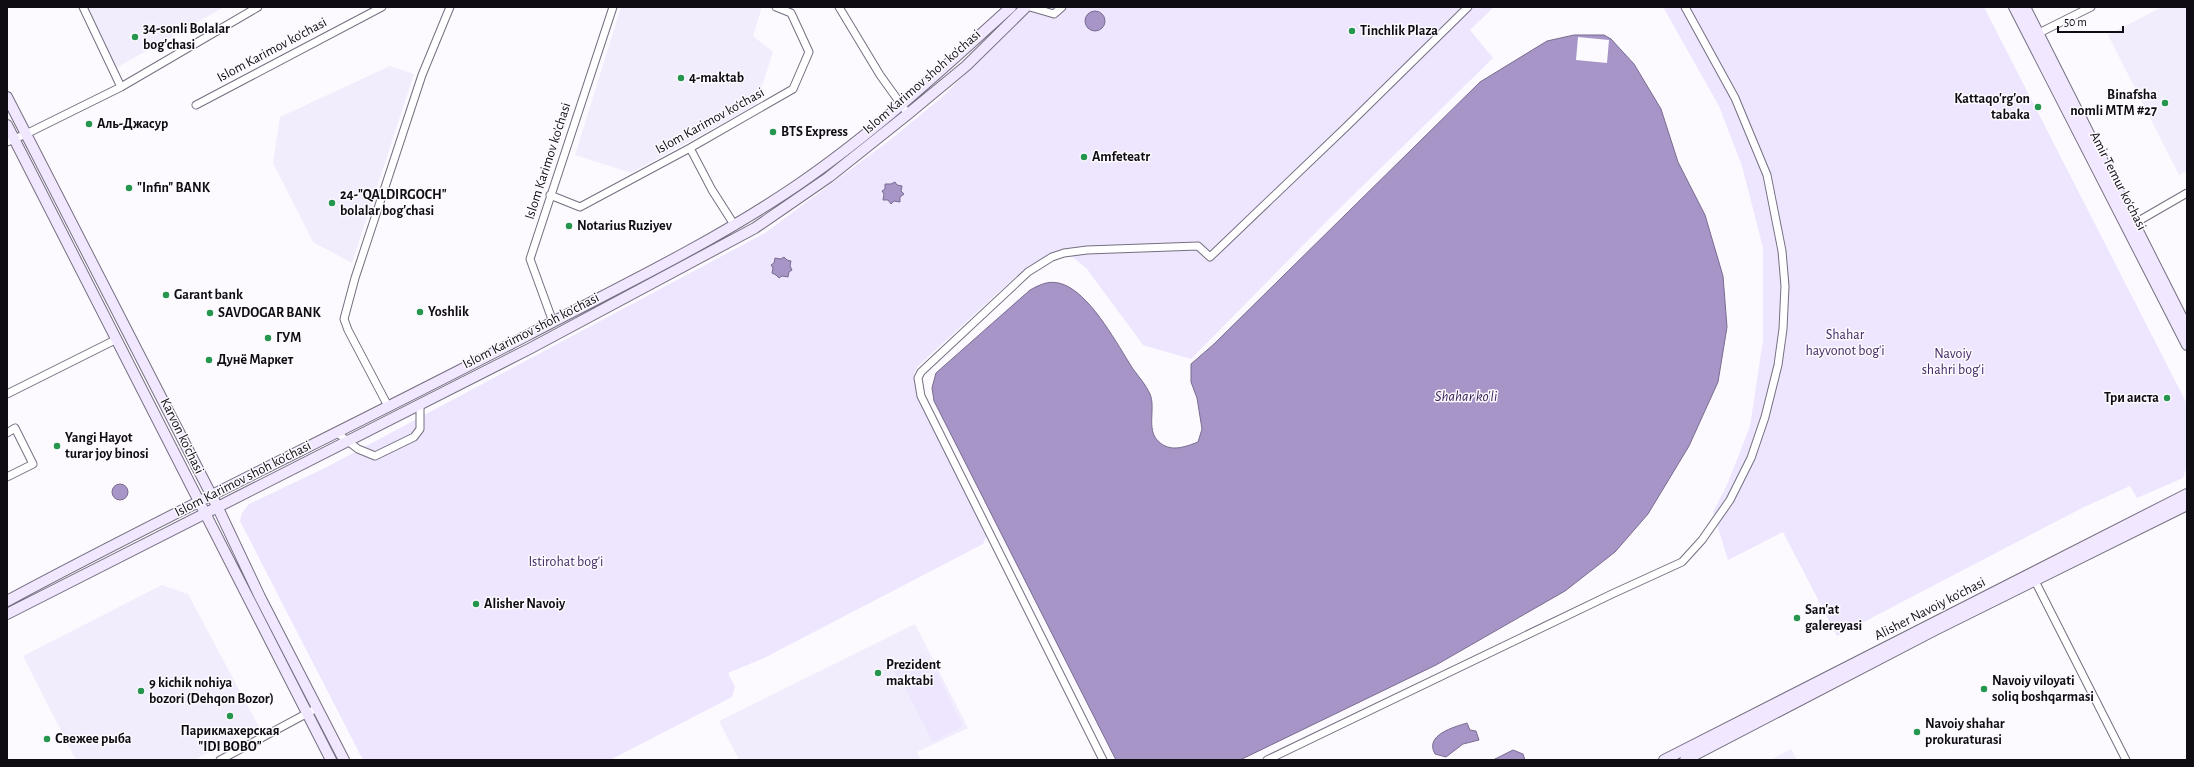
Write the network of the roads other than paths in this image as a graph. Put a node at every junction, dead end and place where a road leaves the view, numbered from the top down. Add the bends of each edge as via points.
1 (83, 7) edge
2 (258, 7) edge
3 (382, 7) edge
4 (450, 7) edge
5 (613, 7) edge
6 (776, 7) edge
7 (839, 7) edge
8 (1011, 7) edge
9 (1026, 7) edge
10 (1030, 7) edge
11 (1062, 7) edge
12 (1468, 7) edge
13 (1685, 7) edge
14 (2014, 7) edge
15 (2025, 7) edge
16 (2091, 7) edge
17 (2034, 35) junction
18 (121, 86) junction
19 (7, 97) edge
20 (196, 105) dead end
21 (901, 105) junction
22 (908, 114) junction
23 (7, 125) edge
24 (26, 134) junction
25 (10, 140) edge
26 (690, 148) junction
27 (2187, 193) edge
28 (550, 195) junction
29 (2135, 224) junction
30 (735, 226) junction
31 (553, 322) junction
32 (2187, 328) edge
33 (118, 339) junction
34 (2187, 345) edge
35 (7, 394) edge
36 (420, 404) junction
37 (388, 406) junction
38 (7, 432) edge
39 (336, 432) junction
40 (347, 441) junction
41 (7, 477) edge
42 (2187, 494) edge
43 (211, 495) junction
44 (198, 502) junction
45 (2187, 505) edge
46 (218, 508) junction
47 (204, 514) junction
48 (2033, 577) junction
49 (7, 601) edge
50 (7, 614) edge
51 (1781, 706) junction
52 (317, 708) junction
53 (307, 713) junction
54 (220, 760) edge
55 (331, 760) edge
56 (344, 760) edge
57 (1103, 760) edge
58 (1267, 760) edge
59 (1664, 760) edge
60 (1685, 760) edge
61 (2126, 760) edge

1 - 18 street
2 - 18 street
3 - 20 street, Islom Karimov ko‘chasi
4 - 37 street via 422,75 355,278 344,319
5 - 28 street, Islom Karimov ko'chasi
6 - 26 street, Islom Karimov ko‘chasi via 791,13 809,52 793,89
7 - 21 street
8 - 21 main road, Islom Karimov shoh ko'chasi
9 - 22 main road, Islom Karimov shoh ko'chasi via 966,66
10 - 11 street via 1054,14
12 - 57 street via 1210,257 1198,246 1087,250 1058,255 1028,272 920,372 920,396
13 - 58 street via 1735,98 1767,175 1782,251 1783,329 1778,365 1765,417 1751,458 1730,500 1702,540 1682,562
14 - 17 main road, Amir Temur ko‘chasi
15 - 17 main road, Amir Temur ko‘chasi
16 - 17 street
17 - 29 main road, Amir Temur ko‘chasi
17 - 34 main road, Amir Temur ko‘chasi
18 - 24 street
19 - 24 main road
21 - 22 street
21 - 30 main road, Islom Karimov shoh ko'chasi via 863,139
22 - 36 main road, Islom Karimov shoh ko'chasi via 818,185 755,228
23 - 25 main road, Karvon ko'chasi
24 - 25 street
24 - 43 main road
25 - 33 main road, Karvon ko'chasi
26 - 28 street, Islom Karimov ko‘chasi via 580,207
26 - 30 street
27 - 29 street
28 - 31 street, Islom Karimov ko'chasi via 530,259
29 - 32 main road, Amir Temur ko‘chasi
30 - 31 main road, Islom Karimov shoh ko'chasi
31 - 37 main road, Islom Karimov shoh ko'chasi
33 - 35 street
33 - 44 main road, Karvon ko'chasi
36 - 40 main road, Islom Karimov shoh ko'chasi
36 - 40 street via 420,429 414,437 376,456 358,449
37 - 39 main road, Islom Karimov shoh ko'chasi
38 - 41 street via 16,428 33,464
39 - 40 street
39 - 43 main road, Islom Karimov shoh ko'chasi
40 - 46 main road, Islom Karimov shoh ko'chasi
42 - 48 main road, Alisher Navoiy ko'chasi
43 - 44 main road, Islom Karimov shoh ko'chasi
43 - 46 main road
44 - 47 main road, Karvon ko'chasi
44 - 49 main road, Islom Karimov shoh ko'chasi
45 - 48 main road, Alisher Navoiy ko'chasi
46 - 47 main road, Islom Karimov shoh ko'chasi
46 - 52 main road
47 - 50 main road, Islom Karimov shoh ko'chasi
47 - 53 main road, Karvon ko'chasi
48 - 51 main road, Alisher Navoiy ko'chasi
48 - 61 street
51 - 59 main road, Alisher Navoiy ko'chasi
51 - 60 main road, Alisher Navoiy ko'chasi
52 - 53 street
52 - 56 main road
53 - 54 street
53 - 55 main road, Karvon ko'chasi

